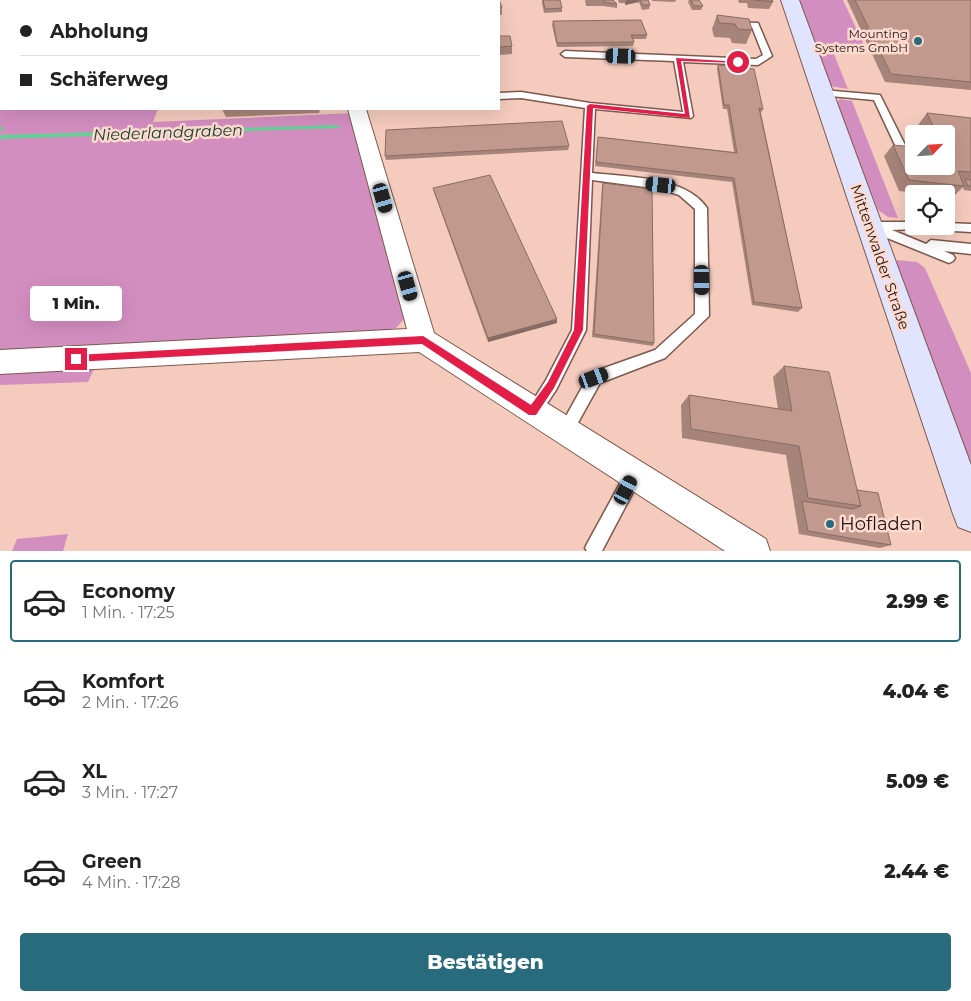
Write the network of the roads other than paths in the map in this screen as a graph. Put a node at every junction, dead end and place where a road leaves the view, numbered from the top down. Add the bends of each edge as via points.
1 (790, 0) edge
2 (727, 23) edge
3 (565, 54) dead end
4 (678, 59) junction
5 (822, 93) junction
6 (500, 96) edge
7 (590, 106) junction
8 (357, 110) edge
9 (900, 145) edge
10 (586, 176) junction
11 (869, 226) junction
12 (905, 226) edge
13 (955, 227) edge
14 (971, 228) edge
15 (918, 244) junction
16 (971, 249) edge
17 (949, 258) dead end
18 (423, 340) junction
19 (0, 362) edge
20 (533, 412) junction
21 (566, 432) junction
22 (634, 475) junction
23 (971, 514) edge
24 (595, 550) edge
25 (754, 551) edge

1 - 5 street, Mittenwalder Straße
2 - 4 lane via 755,25 768,56 758,62
3 - 4 lane
4 - 7 lane via 688,116
5 - 9 lane via 877,97
5 - 11 street, Mittenwalder Straße
6 - 7 lane via 521,95
7 - 10 lane
8 - 18 street
10 - 20 lane via 579,330
10 - 21 lane via 661,185 683,192 701,208 702,316 660,354 594,378
11 - 12 lane
11 - 15 lane
11 - 23 street, Mittenwalder Straße
13 - 14 lane
15 - 16 lane
15 - 17 lane
18 - 19 street
18 - 20 street
20 - 21 street
21 - 22 street
22 - 24 lane
22 - 25 street

